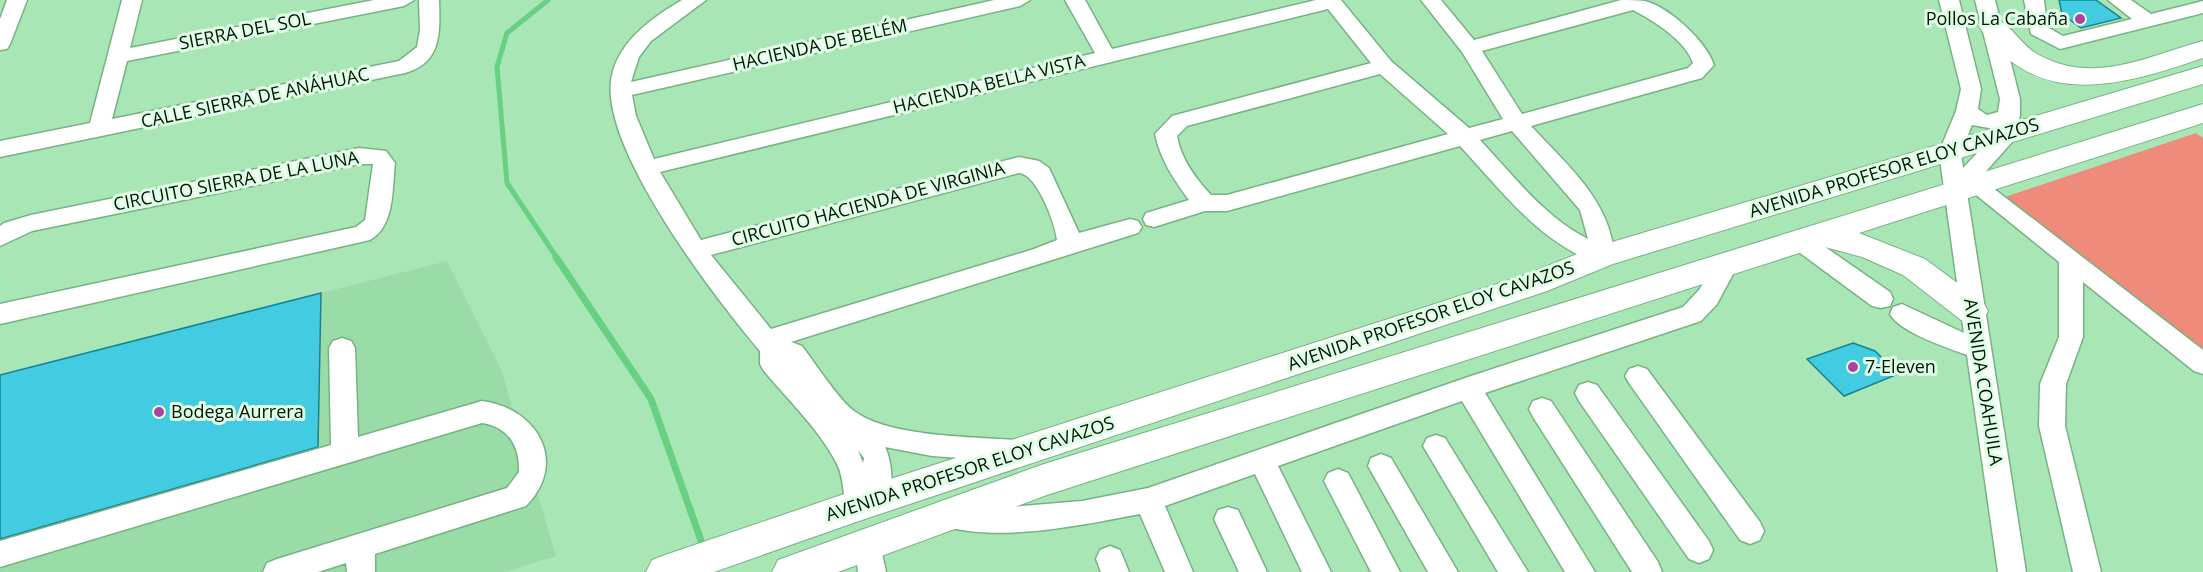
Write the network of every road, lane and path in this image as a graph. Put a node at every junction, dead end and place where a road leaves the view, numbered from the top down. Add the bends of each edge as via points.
1 (132, 0) edge
2 (405, 0) edge
3 (429, 0) edge
4 (696, 0) edge
5 (1020, 0) edge
6 (1075, 0) edge
7 (1431, 0) edge
8 (2034, 0) edge
9 (2118, 0) edge
10 (1332, 1) edge
11 (11, 2) edge
12 (1950, 5) edge
13 (2203, 7) edge
14 (1988, 13) edge
15 (2150, 22) junction
16 (0, 44) edge
17 (1470, 48) junction
18 (2203, 49) edge
19 (1106, 55) junction
20 (120, 56) junction
21 (2170, 60) junction
22 (1384, 66) junction
23 (2203, 75) edge
24 (621, 91) junction
25 (2134, 96) junction
26 (1967, 111) junction
27 (2203, 113) edge
28 (1516, 122) junction
29 (2007, 125) junction
30 (99, 130) junction
31 (1466, 137) junction
32 (28, 144) junction
33 (0, 148) edge
34 (1950, 152) junction
35 (0, 156) edge
36 (647, 168) junction
37 (1966, 188) junction
38 (1205, 203) junction
39 (1154, 219) dead end
40 (1130, 227) dead end
41 (0, 237) edge
42 (1812, 238) junction
43 (1069, 244) junction
44 (694, 251) junction
45 (1603, 256) junction
46 (2072, 258) junction
47 (1727, 263) junction
48 (1881, 299) dead end
49 (1972, 311) junction
50 (0, 314) edge
51 (1902, 314) dead end
52 (1535, 324) junction
53 (769, 344) junction
54 (342, 348) dead end
55 (1978, 349) junction
56 (2203, 364) edge
57 (1638, 376) dead end
58 (1468, 388) junction
59 (1588, 393) dead end
60 (1542, 409) dead end
61 (843, 417) junction
62 (1436, 446) dead end
63 (1023, 451) junction
64 (345, 453) junction
65 (1261, 460) junction
66 (1381, 466) dead end
67 (1338, 481) dead end
68 (1148, 500) junction
69 (867, 503) junction
70 (948, 515) junction
71 (1228, 519) dead end
72 (1750, 531) dead end
73 (1699, 550) dead end
74 (0, 554) edge
75 (870, 558) edge
76 (360, 559) edge
77 (797, 570) edge
78 (1648, 571) edge
79 (277, 572) edge
80 (664, 572) edge
81 (1179, 572) edge
82 (1253, 572) edge
83 (1317, 572) edge
84 (1386, 572) edge
85 (1444, 572) edge
86 (1514, 572) edge
87 (1581, 572) edge
88 (2012, 572) edge
89 (2087, 572) edge

1 - 20 street
2 - 20 street, SIERRA DEL SOL
3 - 30 street, CALLE SIERRA DE ANÁHUAC via 428,48 422,58 405,66
4 - 24 street via 640,41 624,66
5 - 24 street, HACIENDA DE BELÉM
6 - 19 street
7 - 17 street
8 - 15 street via 2037,30 2060,43
9 - 15 street
10 - 19 street, HACIENDA BELLA VISTA
10 - 22 street
11 - 16 street
12 - 14 street via 1969,3
12 - 26 street, AVENIDA COAHUILA via 1971,78
13 - 15 street
14 - 21 main road via 2024,58 2069,75 2113,75
14 - 29 street via 2010,99
17 - 28 street
17 - 28 street via 1632,3 1658,14 1704,60 1701,70 1695,73
18 - 21 main road
19 - 36 street, HACIENDA BELLA VISTA
20 - 30 street
21 - 25 main road
22 - 31 street
22 - 38 street via 1195,115 1170,127 1166,134 1168,147
23 - 25 main road, AVENIDA PROFESOR ELOY CAVAZOS
24 - 36 street via 624,112
25 - 29 main road, AVENIDA PROFESOR ELOY CAVAZOS
26 - 29 street via 1987,123
26 - 34 street, AVENIDA COAHUILA
27 - 37 main road, AVENIDA PROFESOR ELOY CAVAZOS
28 - 31 street
28 - 45 street via 1590,206
29 - 34 main road, AVENIDA PROFESOR ELOY CAVAZOS
29 - 37 street
30 - 32 street, CALLE SIERRA DE ANÁHUAC
31 - 38 street via 1248,198
31 - 45 street via 1551,228
32 - 33 street, CALLE SIERRA DE ANÁHUAC
32 - 35 street, CALLE SIERRA DE ANÁHUAC
34 - 37 street, AVENIDA COAHUILA
34 - 45 main road, AVENIDA PROFESOR ELOY CAVAZOS
36 - 44 street via 668,213
37 - 42 main road, AVENIDA PROFESOR ELOY CAVAZOS
37 - 46 street
37 - 49 street, AVENIDA COAHUILA
38 - 39 street
40 - 43 street
41 - 50 street, CIRCUITO SIERRA DE LA LUNA via 32,223 359,156 378,156 384,163 376,222 362,234
42 - 47 main road, AVENIDA PROFESOR ELOY CAVAZOS
42 - 48 street
42 - 49 main road via 1871,248 1914,267
43 - 44 street, CIRCUITO HACIENDA DE VIRGINIA via 1067,226 1041,174 1031,166 1019,165
43 - 53 street
44 - 53 street
45 - 47 main road via 1650,266
45 - 52 main road via 1596,274 1578,297
45 - 63 main road, AVENIDA PROFESOR ELOY CAVAZOS via 1525,286
46 - 56 street
46 - 89 street via 2071,338 2053,384 2051,414
47 - 52 main road, AVENIDA PROFESOR ELOY CAVAZOS
47 - 58 street via 1708,297 1692,314
49 - 55 street, AVENIDA COAHUILA
51 - 55 street
52 - 70 main road, AVENIDA PROFESOR ELOY CAVAZOS via 1044,480
53 - 61 street via 793,353
53 - 69 street via 773,364 848,460
54 - 64 street
55 - 88 street, AVENIDA COAHUILA
57 - 72 street
58 - 65 street
58 - 87 street
59 - 73 street
60 - 78 street
61 - 63 street via 862,428 897,438
61 - 69 street via 877,458
62 - 86 street
63 - 69 main road, AVENIDA PROFESOR ELOY CAVAZOS
64 - 74 street
64 - 76 street via 491,412 502,414 513,423 528,439 532,451 528,483 516,497
65 - 68 street
65 - 83 street
66 - 85 street
67 - 84 street
68 - 70 street via 1082,513 994,520
68 - 81 street
69 - 80 main road, AVENIDA PROFESOR ELOY CAVAZOS
70 - 75 main road, AVENIDA PROFESOR ELOY CAVAZOS
71 - 82 street
75 - 77 main road, AVENIDA PROFESOR ELOY CAVAZOS
76 - 79 street

